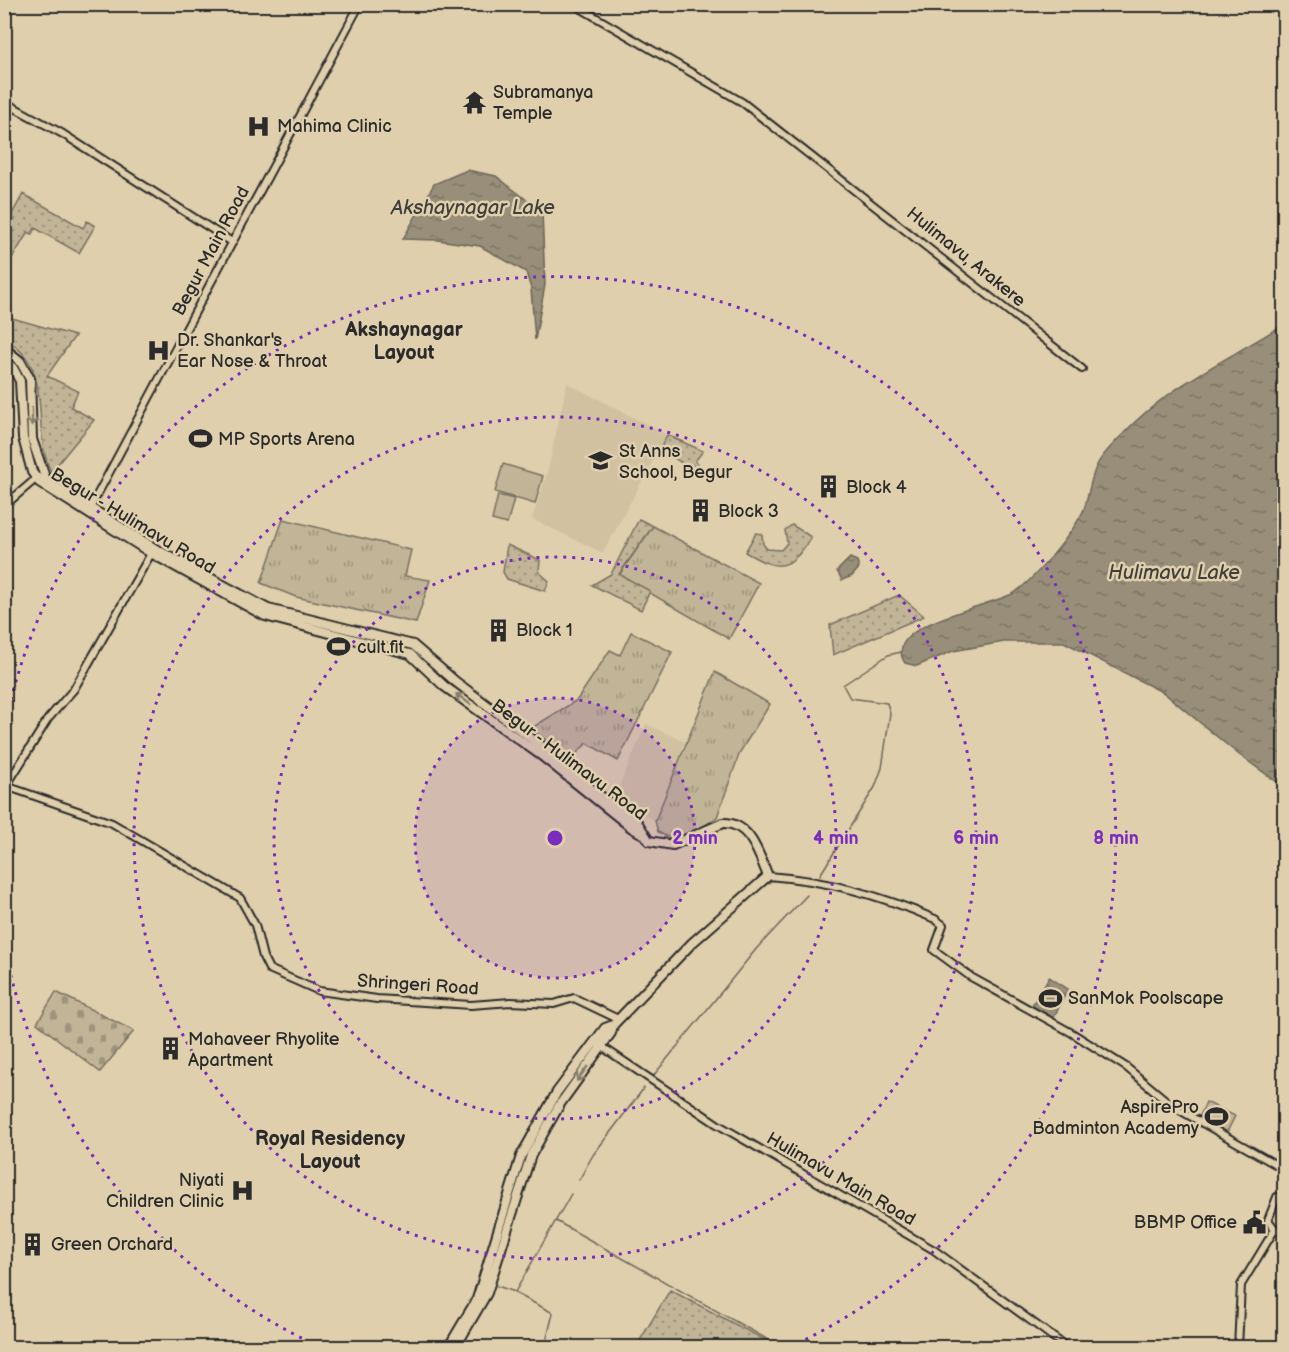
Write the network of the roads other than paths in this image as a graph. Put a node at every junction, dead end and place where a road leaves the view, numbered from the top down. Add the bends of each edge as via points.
1 (360, 4) edge
2 (573, 4) edge
3 (4, 102) edge
4 (232, 242) junction
5 (4, 348) edge
6 (4, 359) edge
7 (1082, 369) dead end
8 (32, 390) junction
9 (22, 392) junction
10 (42, 473) junction
11 (35, 479) junction
12 (4, 506) edge
13 (90, 510) junction
14 (152, 550) junction
15 (5, 787) edge
16 (768, 876) junction
17 (616, 1022) junction
18 (599, 1044) junction
19 (1284, 1169) edge
20 (1284, 1199) edge
21 (1275, 1229) junction
22 (1284, 1233) edge
23 (460, 1333) junction
24 (448, 1347) edge
25 (455, 1347) edge
26 (1068, 1347) edge
27 (1238, 1347) edge

1 - 4 street, Begur Main Road
2 - 7 street, Hulimavu, Arakere via 742,102
3 - 4 street via 63,134
4 - 13 street, Begur Main Road
5 - 8 main road via 23,366
6 - 9 main road via 16,372
8 - 9 main road
8 -> 10 main road via 32,439
9 - 11 main road via 23,438
10 - 11 street, Begur - Hulimavu Road
10 - 13 main road via 46,480
11 - 12 street, Begur - Hulimavu Road
11 - 13 main road, Begur - Hulimavu Road
13 - 14 main road, Begur - Hulimavu Road
13 - 14 main road, Begur - Hulimavu Road via 125,529
14 - 15 street via 74,689 48,719
14 - 16 main road, Begur - Hulimavu Road via 268,609 413,645 636,822 649,841 673,845 723,823 735,824 754,843
15 - 17 street, Shringeri Road via 112,823 240,898 255,925 269,969 319,991 471,1005 554,1004 574,998
16 - 17 main road via 692,943
16 - 19 street via 803,879 854,891 935,919 943,925 934,950 971,977 1072,1033 1126,1067 1174,1107
17 - 18 main road
18 - 23 main road via 557,1092 521,1156 477,1299
18 - 26 street, Hulimavu Main Road via 717,1124 934,1250
20 - 21 street via 1277,1197 1269,1215
21 - 22 street
21 - 27 street via 1241,1286
23 - 24 main road
23 - 25 main road

